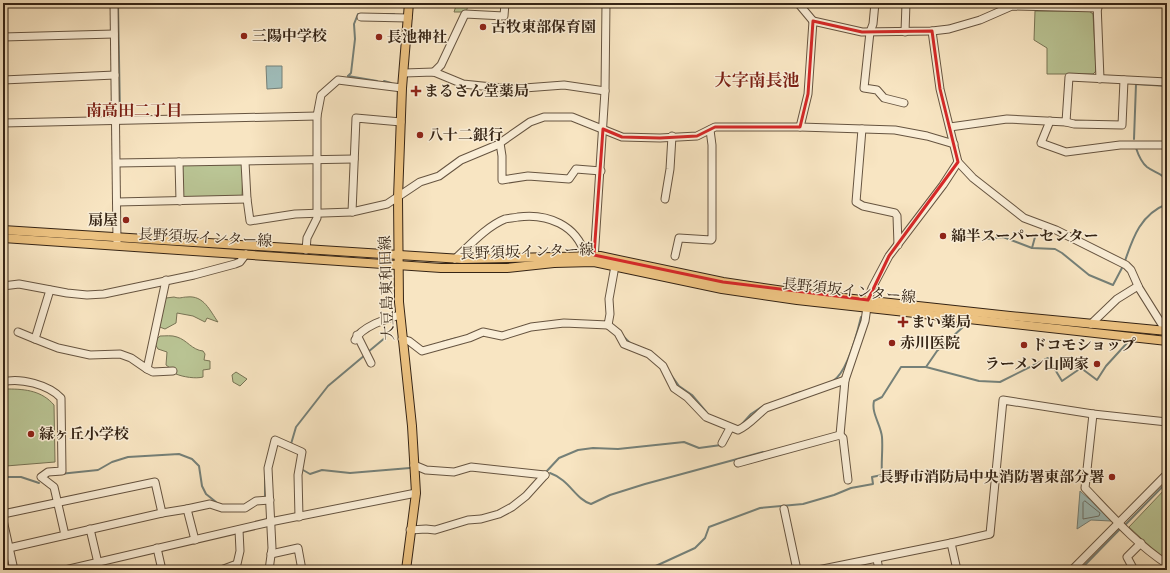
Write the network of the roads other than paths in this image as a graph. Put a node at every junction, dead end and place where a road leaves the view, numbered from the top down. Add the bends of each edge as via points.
1 (114, 3) edge
2 (409, 3) edge
3 (505, 3) edge
4 (606, 3) edge
5 (798, 3) edge
6 (875, 3) edge
7 (906, 3) edge
8 (1097, 6) edge
9 (361, 17) dead end
10 (408, 18) junction
11 (813, 20) junction
12 (932, 31) junction
13 (870, 32) junction
14 (905, 32) junction
15 (114, 34) junction
16 (3, 38) edge
17 (434, 72) junction
18 (404, 73) junction
19 (115, 75) junction
20 (1100, 79) junction
21 (3, 80) edge
22 (1124, 80) junction
23 (1167, 82) edge
24 (402, 88) junction
25 (605, 91) junction
26 (904, 103) dead end
27 (317, 116) junction
28 (116, 120) junction
29 (1050, 121) junction
30 (401, 122) junction
31 (1066, 122) junction
32 (3, 123) edge
33 (800, 127) junction
34 (950, 127) junction
35 (603, 129) junction
36 (862, 129) junction
37 (710, 130) junction
38 (672, 136) junction
39 (500, 143) junction
40 (954, 144) junction
41 (1167, 145) edge
42 (354, 159) junction
43 (317, 160) junction
44 (179, 162) junction
45 (245, 162) junction
46 (958, 162) junction
47 (117, 163) junction
48 (601, 171) junction
49 (398, 198) junction
50 (246, 199) junction
51 (665, 199) dead end
52 (180, 201) junction
53 (117, 202) junction
54 (352, 212) junction
55 (317, 214) junction
56 (3, 230) edge
57 (118, 236) junction
58 (3, 238) edge
59 (898, 245) junction
60 (117, 246) junction
61 (306, 250) junction
62 (246, 254) junction
63 (399, 255) junction
64 (586, 255) junction
65 (675, 256) dead end
66 (455, 258) junction
67 (594, 259) junction
68 (398, 265) junction
69 (615, 266) junction
70 (166, 280) junction
71 (3, 286) edge
72 (1138, 286) junction
73 (50, 290) junction
74 (868, 300) junction
75 (867, 309) junction
76 (400, 315) junction
77 (1091, 324) junction
78 (608, 325) junction
79 (1166, 331) edge
80 (18, 332) dead end
81 (35, 339) junction
82 (402, 339) junction
83 (1167, 341) edge
84 (371, 363) dead end
85 (147, 369) junction
86 (173, 371) dead end
87 (845, 380) junction
88 (3, 382) edge
89 (1093, 414) junction
90 (1167, 422) edge
91 (730, 428) junction
92 (840, 435) junction
93 (722, 443) dead end
94 (738, 463) dead end
95 (414, 466) junction
96 (1167, 474) edge
97 (848, 480) dead end
98 (416, 493) junction
99 (270, 500) junction
100 (58, 503) junction
101 (784, 508) dead end
102 (188, 509) junction
103 (162, 513) junction
104 (3, 514) edge
105 (299, 517) junction
106 (3, 520) edge
107 (270, 522) junction
108 (1122, 526) junction
109 (90, 529) junction
110 (239, 530) junction
111 (410, 530) junction
112 (65, 535) junction
113 (195, 540) junction
114 (951, 543) junction
115 (1141, 543) junction
116 (9, 548) junction
117 (157, 548) junction
118 (271, 554) junction
119 (877, 559) junction
120 (98, 562) junction
121 (1167, 564) edge
122 (14, 570) edge
123 (70, 570) edge
124 (162, 570) edge
125 (221, 570) edge
126 (269, 570) edge
127 (302, 570) edge
128 (406, 570) edge
129 (797, 570) edge
130 (818, 570) edge
131 (879, 570) edge
132 (956, 570) edge
133 (1072, 570) edge
134 (1134, 570) edge

1 - 15 street
2 - 10 main road, 大豆島東和田線
3 - 17 street via 504,16 466,14
4 - 25 street
5 - 11 street
6 - 13 street
7 - 14 street
8 - 12 street via 1012,6 980,20
8 - 20 street
9 - 10 street
10 - 18 main road, 大豆島東和田線
11 - 13 street via 849,30
11 - 33 street via 808,94
12 - 14 street
12 - 34 street via 940,89
13 - 14 street
13 - 26 street via 864,88 877,90 884,98
15 - 16 street
15 - 19 street
17 - 18 street
17 - 25 street via 464,84 511,89 564,85
18 - 24 main road, 大豆島東和田線
19 - 21 street
19 - 28 street
20 - 22 street
20 - 31 street via 1069,77
22 - 23 street
22 - 31 street via 1122,125
24 - 27 street via 338,80 321,95
24 - 30 main road, 大豆島東和田線
25 - 35 street
27 - 28 street
27 - 43 street
28 - 32 street
28 - 47 street
29 - 31 street
29 - 34 street via 1007,119
29 - 41 street via 1041,143 1066,152 1120,145
30 - 42 street via 356,118
30 - 49 main road, 大豆島東和田線
33 - 36 street
33 - 37 street via 715,127
34 - 40 street
35 - 38 street via 629,138
35 - 39 street via 572,118 544,117 530,122
35 - 48 street
36 - 40 street via 895,130
36 - 59 street via 856,202 862,206 895,213
37 - 38 street via 696,136
37 - 65 street via 712,239 678,238
38 - 51 street
39 - 48 street via 502,180 528,176 569,179 576,169
39 - 49 street via 461,160 444,174 420,182
40 - 46 street
42 - 43 street
42 - 54 street
43 - 45 street
43 - 55 street
44 - 45 street
44 - 47 street
44 - 52 street
45 - 50 street
46 - 59 street via 944,185
46 - 72 street via 973,178 1024,218 1056,230 1123,264 1131,270
47 - 53 street
48 - 67 street
49 - 54 street via 387,204
49 - 63 main road, 大豆島東和田線
50 - 52 street
50 - 55 street via 250,221 295,214
52 - 53 street
53 - 57 street
54 - 55 street
55 - 61 street via 317,221 307,238
56 - 57 main road, 長野須坂インター線
57 - 60 street
57 - 61 main road, 長野須坂インター線
58 - 60 main road, 長野須坂インター線
59 - 74 street via 889,256
60 - 62 main road, 長野須坂インター線
61 - 63 main road, 長野須坂インター線
62 - 68 main road, 長野須坂インター線
62 - 70 street via 235,264
63 - 66 main road, 長野須坂インター線
63 - 68 main road, 大豆島東和田線
64 - 66 main road, 長野須坂インター線 via 510,259
64 - 66 street via 577,237 557,221 530,216 506,219 472,242
64 - 67 main road, 長野須坂インター線
67 - 68 main road, 長野須坂インター線 via 466,269
67 - 69 main road, 長野須坂インター線
67 - 74 main road, 長野須坂インター線 via 618,259 723,282
68 - 76 main road, 大豆島東和田線
69 - 75 main road, 長野須坂インター線 via 722,290
69 - 78 street via 609,299
70 - 73 street via 104,294 87,295
70 - 85 street
71 - 73 street via 19,284
72 - 77 street via 1116,299
72 - 79 street
73 - 81 street
74 - 75 street
74 - 77 main road, 長野須坂インター線
75 - 83 main road, 長野須坂インター線
75 - 87 street
76 - 82 main road, 大豆島東和田線
76 - 84 street via 387,318 356,338
77 - 79 main road, 長野須坂インター線
78 - 82 street via 564,323 531,327 502,336 483,332 422,351
78 - 91 street via 618,333 624,344 648,354 663,366 674,388 687,397 706,417
80 - 81 street
81 - 85 street via 90,356 120,354
82 - 95 main road, 大豆島東和田線
85 - 86 street via 153,372
87 - 91 street via 766,408 744,428
87 - 92 street
88 - 100 street via 13,381 42,386 61,398 62,471 48,472 41,477 54,487
89 - 90 street
89 - 108 street via 1085,488
89 - 114 street via 1003,400 990,534
91 - 93 street
92 - 94 street
92 - 97 street
95 - 98 main road, 大豆島東和田線
95 - 111 street via 426,470 454,472 471,467 545,475 526,496 499,514 435,530
96 - 108 street
98 - 105 street
98 - 111 main road, 大豆島東和田線
99 - 102 street via 256,501 245,508 222,508 210,504
99 - 105 street via 268,468 275,440 302,452 298,475
99 - 107 street
100 - 103 street via 155,482
100 - 104 street
100 - 112 street
101 - 129 street
102 - 103 street
102 - 113 street
103 - 109 street
105 - 107 street
106 - 116 street
107 - 110 street
107 - 118 street
108 - 115 street
108 - 133 street
109 - 112 street
109 - 120 street
110 - 113 street
110 - 125 street via 241,541 238,562 233,567
111 - 128 main road, 大豆島東和田線
112 - 116 street
113 - 117 street
114 - 119 street
114 - 132 street
115 - 121 street
115 - 134 street via 1127,557
116 - 122 street
117 - 120 street
117 - 124 street
118 - 126 street
118 - 127 street via 298,548
119 - 130 street
119 - 131 street
120 - 123 street

